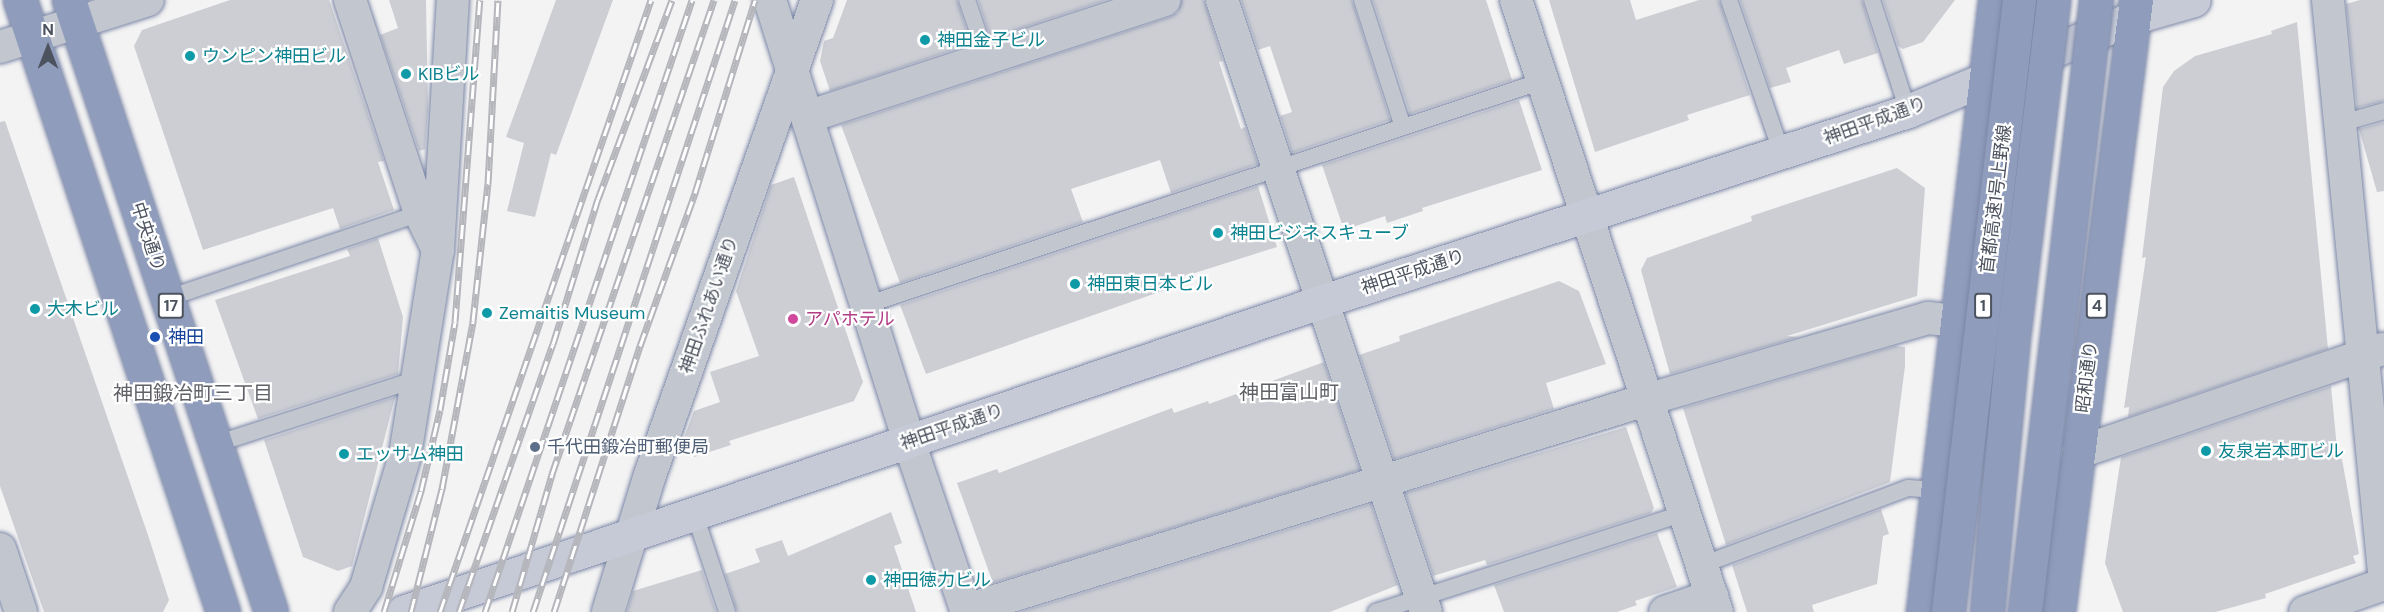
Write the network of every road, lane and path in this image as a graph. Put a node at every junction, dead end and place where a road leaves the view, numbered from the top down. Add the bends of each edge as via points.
1 (21, 0) edge
2 (148, 0) edge
3 (350, 0) edge
4 (453, 0) edge
5 (770, 0) edge
6 (817, 0) edge
7 (967, 0) edge
8 (1164, 0) edge
9 (1222, 0) edge
10 (1362, 0) edge
11 (1516, 0) edge
12 (1729, 0) edge
13 (1872, 0) edge
14 (1995, 0) edge
15 (2019, 0) edge
16 (2053, 0) edge
17 (2096, 0) edge
18 (2194, 0) edge
19 (2328, 0) edge
20 (2135, 9) edge
21 (73, 12) edge
22 (34, 38) junction
23 (0, 47) edge
24 (987, 58) junction
25 (791, 66) junction
26 (1986, 79) junction
27 (1542, 81) junction
28 (1908, 111) junction
29 (2384, 111) edge
30 (807, 117) junction
31 (2342, 123) junction
32 (1403, 127) junction
33 (1782, 154) junction
34 (1278, 166) junction
35 (420, 213) junction
36 (1589, 216) junction
37 (438, 250) junction
38 (168, 298) junction
39 (1323, 301) junction
40 (866, 305) junction
41 (1958, 321) junction
42 (2373, 352) edge
43 (417, 379) junction
44 (1649, 399) junction
45 (909, 442) junction
46 (216, 444) junction
47 (2077, 453) junction
48 (1383, 482) junction
49 (1937, 490) junction
50 (1685, 513) junction
51 (695, 515) junction
52 (629, 537) junction
53 (0, 549) edge
54 (1702, 565) junction
55 (2384, 572) edge
56 (2384, 584) edge
57 (1423, 604) edge
58 (1715, 604) edge
59 (967, 611) edge
60 (21, 612) edge
61 (223, 612) edge
62 (272, 612) edge
63 (350, 612) edge
64 (403, 612) edge
65 (608, 612) edge
66 (727, 612) edge
67 (1376, 612) edge
68 (1665, 612) edge
69 (1923, 612) edge
70 (1948, 612) edge
71 (1987, 612) edge
72 (2025, 612) edge
73 (2058, 612) edge
74 (2305, 612) edge

1 - 22 highway
2 - 21 street
3 - 35 street
4 - 37 street
5 - 25 street
6 - 25 street, 神田ふれあい通り
7 - 24 lane
8 - 24 street
9 - 34 street
10 - 32 lane
11 - 27 street
12 - 33 lane
13 - 28 lane
14 - 26 highway
15 - 70 highway, 首都高速1号上野線 / 1, bridge
16 - 71 highway, bridge via 2014,328
17 - 72 highway, bridge
18 - 20 street, 神田平成通り
19 - 31 street
20 - 26 street, 神田平成通り
20 - 47 highway, 昭和通り / 4
21 - 22 street
21 - 38 highway, 中央通り / 17
22 - 23 street
22 - 61 highway
24 - 30 street
25 - 30 street
25 - 52 street, 神田ふれあい通り
26 - 28 street, 神田平成通り
26 - 41 highway
27 - 32 lane
27 - 36 street
28 - 33 street, 神田平成通り
29 - 31 lane
30 - 40 street
31 - 42 street
32 - 34 lane
33 - 36 street, 神田平成通り
34 - 39 street
34 - 40 lane
35 - 37 street
35 - 38 lane
36 - 39 street, 神田平成通り
36 - 44 street
37 - 43 street
38 - 46 highway, 中央通り / 17
39 - 45 street, 神田平成通り
39 - 48 street
40 - 45 street
41 - 44 street via 1928,318
41 - 49 highway
42 - 47 street
42 - 55 street
43 - 46 lane
43 - 63 street via 402,466 366,587
44 - 48 street
44 - 50 street
45 - 51 street, 神田平成通り
45 - 59 street
46 - 62 highway, 中央通り / 17
47 - 73 highway, 昭和通り / 4
48 - 57 street
48 - 59 street
49 - 54 lane via 1908,488
49 - 69 highway
50 - 54 street
50 - 57 lane
51 - 52 street, 神田平成通り
51 - 66 lane
52 - 64 street, 神田平成通り
52 - 65 street, 神田ふれあい通り
53 - 60 street
54 - 58 street
56 - 74 street
57 - 67 lane
58 - 68 street

